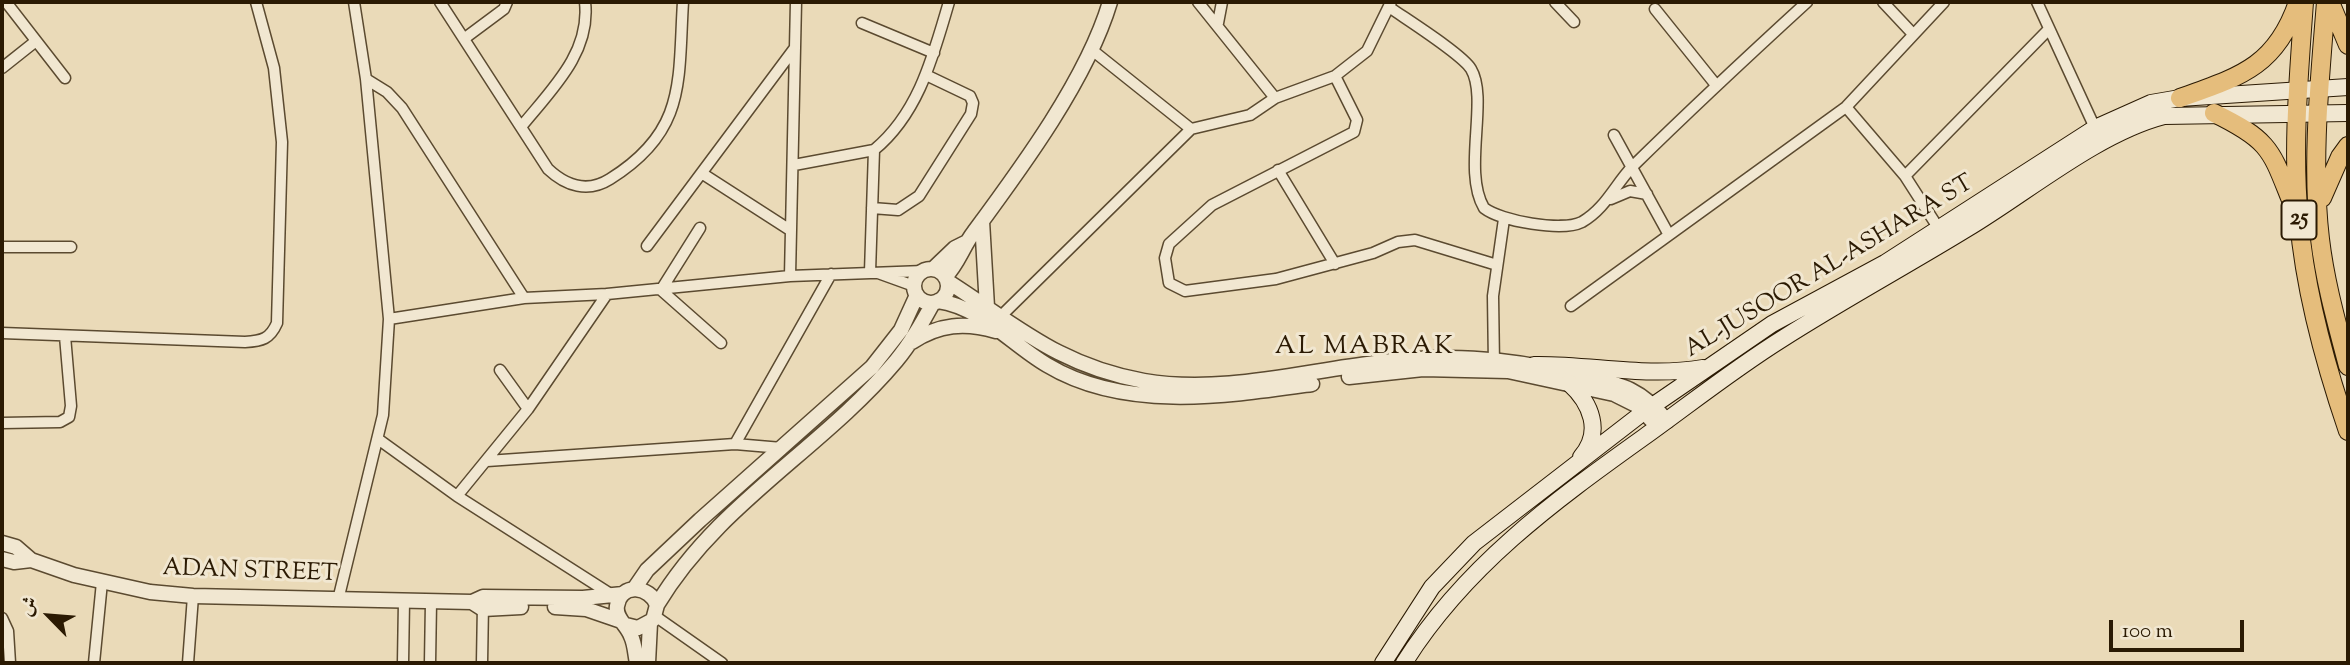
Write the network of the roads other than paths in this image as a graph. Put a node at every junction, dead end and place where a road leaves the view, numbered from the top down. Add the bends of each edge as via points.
1 (6, 2) edge
2 (256, 2) edge
3 (354, 2) edge
4 (440, 2) edge
5 (507, 2) edge
6 (585, 2) edge
7 (683, 2) edge
8 (796, 2) edge
9 (949, 2) edge
10 (1110, 2) edge
11 (1198, 2) edge
12 (1222, 2) edge
13 (1555, 2) edge
14 (1807, 2) edge
15 (1884, 2) edge
16 (1944, 2) edge
17 (2037, 2) edge
18 (2298, 2) edge
19 (2304, 2) edge
20 (2328, 2) edge
21 (1390, 4) edge
22 (1655, 9) dead end
23 (1574, 22) dead end
24 (862, 23) dead end
25 (1218, 23) junction
26 (2049, 29) junction
27 (1913, 34) junction
28 (465, 38) junction
29 (36, 41) junction
30 (2348, 45) edge
31 (794, 49) junction
32 (1092, 50) junction
33 (934, 53) junction
34 (2, 68) edge
35 (926, 75) junction
36 (1335, 76) junction
37 (65, 78) dead end
38 (366, 79) junction
39 (1716, 85) junction
40 (2319, 87) junction
41 (2348, 87) edge
42 (2298, 89) junction
43 (1275, 98) junction
44 (2180, 99) junction
45 (1846, 107) junction
46 (2214, 113) junction
47 (2348, 113) edge
48 (2319, 115) junction
49 (2298, 116) junction
50 (521, 127) junction
51 (2095, 128) junction
52 (1191, 129) junction
53 (1614, 135) dead end
54 (2348, 146) edge
55 (874, 150) junction
56 (794, 165) junction
57 (1633, 167) junction
58 (1278, 170) junction
59 (703, 174) junction
60 (1905, 176) junction
61 (1647, 194) junction
62 (1608, 201) junction
63 (2318, 207) junction
64 (872, 208) junction
65 (2299, 218) junction
66 (1504, 219) junction
67 (982, 220) junction
68 (700, 228) dead end
69 (1939, 229) junction
70 (790, 230) junction
71 (1670, 235) junction
72 (647, 246) dead end
73 (2, 247) edge
74 (71, 247) dead end
75 (1335, 264) junction
76 (1497, 265) junction
77 (872, 272) junction
78 (831, 274) junction
79 (937, 274) junction
80 (790, 276) junction
81 (661, 290) junction
82 (916, 290) junction
83 (607, 294) junction
84 (524, 298) junction
85 (936, 302) junction
86 (1571, 306) dead end
87 (987, 307) junction
88 (1000, 317) junction
89 (390, 319) junction
90 (2, 333) edge
91 (1002, 333) junction
92 (65, 336) junction
93 (721, 344) dead end
94 (908, 345) junction
95 (1494, 364) junction
96 (1534, 365) junction
97 (1708, 366) junction
98 (2348, 366) edge
99 (500, 370) dead end
100 (1569, 383) junction
101 (1649, 408) junction
102 (528, 410) junction
103 (2, 423) edge
104 (1662, 424) junction
105 (2348, 432) edge
106 (378, 439) junction
107 (735, 444) junction
108 (782, 448) junction
109 (487, 461) junction
110 (1574, 466) junction
111 (457, 496) junction
112 (2, 542) edge
113 (2, 559) edge
114 (31, 560) junction
115 (102, 582) junction
116 (623, 592) junction
117 (192, 597) junction
118 (338, 600) junction
119 (404, 601) junction
120 (431, 602) junction
121 (479, 603) junction
122 (654, 615) junction
123 (2, 618) edge
124 (624, 623) junction
125 (10, 663) edge
126 (94, 663) edge
127 (188, 663) edge
128 (403, 663) edge
129 (430, 663) edge
130 (482, 663) edge
131 (637, 663) edge
132 (648, 663) edge
133 (722, 663) edge
134 (1383, 663) edge
135 (1404, 663) edge

1 - 29 street
2 - 92 street via 274,68 282,142 277,323 273,332 261,341 245,342
3 - 38 street
4 - 28 street
5 - 28 street
6 - 50 street via 583,36 576,55
7 - 50 street via 679,82 663,133 621,172 589,187 560,181
8 - 31 street
9 - 33 street
10 - 32 street
11 - 25 street
12 - 25 street
13 - 23 street
14 - 39 street
15 - 27 street
16 - 27 street
17 - 26 street
18 - 44 main road via 2280,41 2261,63
19 - 42 main road, 25
20 - 30 main road
20 - 40 main road, 25
21 - 36 street via 1367,51
21 - 66 street via 1470,66 1476,87 1478,192 1484,208
22 - 39 street
24 - 33 street
25 - 43 street
26 - 51 street
26 - 60 street
27 - 45 street
28 - 50 street
29 - 34 street
29 - 37 street
31 - 56 street
31 - 59 street
32 - 52 street
32 - 67 street via 1017,176
33 - 35 street
35 - 55 street via 900,126
35 - 64 street via 970,96 971,114 919,196 898,210
36 - 43 street
36 - 58 street via 1357,120 1354,132
38 - 84 street via 402,108
38 - 89 street
39 - 57 street
40 - 41 main road, AL-JUSOOR AL-ASHARA ST
40 - 42 main road, AL-JUSOOR AL-ASHARA ST
40 - 48 main road, 25
42 - 44 main road, AL-JUSOOR AL-ASHARA ST
42 - 49 main road, 25
43 - 52 street via 1250,115
44 - 51 main road, AL-JUSOOR AL-ASHARA ST via 2151,103
45 - 60 street
45 - 71 street
46 - 49 main road, AL-JUSOOR AL-ASHARA ST
46 - 65 main road via 2250,131 2266,146
46 - 104 main road, AL-JUSOOR AL-ASHARA ST via 2164,116 2122,131 1793,331
47 - 48 main road, AL-JUSOOR AL-ASHARA ST
48 - 49 main road, AL-JUSOOR AL-ASHARA ST
48 - 63 main road, 25
49 - 65 main road, 25
51 - 69 main road, AL-JUSOOR AL-ASHARA ST
52 - 88 street
53 - 57 street
54 - 63 main road
55 - 56 street
55 - 64 street
56 - 70 street
57 - 61 street
57 - 62 street
58 - 75 street
58 - 75 street via 1212,205 1176,236 1165,258 1169,283 1185,290 1276,279
59 - 70 street
59 - 72 street
60 - 69 street
61 - 62 street via 1630,191
61 - 71 street
62 - 66 street via 1573,225
63 - 98 main road, 25 via 2324,265
64 - 77 street
65 - 105 main road, 25 via 2324,353
66 - 76 street
67 - 79 street
67 - 87 street
68 - 81 street
69 - 97 main road, AL-JUSOOR AL-ASHARA ST
70 - 80 street
71 - 86 street
73 - 74 street
75 - 76 street via 1415,240
76 - 95 street via 1491,326
77 - 78 street
77 - 79 street
77 - 82 street
78 - 80 street
78 - 107 street
79 - 82 street via 917,277
79 - 85 street via 947,290
79 - 87 street
80 - 81 street
81 - 83 street
81 - 93 street
82 - 85 street via 924,301
82 - 108 street via 889,348
83 - 84 street
83 - 102 street
84 - 89 street
85 - 91 street via 975,313
85 - 94 street
87 - 88 street
88 - 95 street via 1063,357 1120,375 1169,383 1297,376 1393,361
89 - 106 street
90 - 92 street
91 - 94 street via 949,326
91 - 95 street via 1046,365 1078,381 1126,393 1196,395 1287,388 1396,371
92 - 103 street via 69,416 60,422
94 - 122 street via 858,400 716,527 670,583
95 - 96 street
95 - 100 street
96 - 97 main road via 1666,373
96 - 101 street via 1625,387 1642,394
97 - 101 main road, AL-JUSOOR AL-ASHARA ST
99 - 102 street
100 - 101 street
100 - 110 main road via 1586,401 1593,424 1587,451
101 - 104 street
101 - 110 main road, AL-JUSOOR AL-ASHARA ST
102 - 109 street
104 - 135 main road, AL-JUSOOR AL-ASHARA ST via 1508,539 1438,612
106 - 111 street
106 - 118 street
107 - 108 street
107 - 109 street
108 - 116 street
109 - 111 street
110 - 134 main road, AL-JUSOOR AL-ASHARA ST via 1507,515 1452,566 1416,608
111 - 116 street
112 - 114 street, ADAN STREET
113 - 114 street, ADAN STREET
114 - 115 street, ADAN STREET
115 - 117 street, ADAN STREET
115 - 126 street
116 - 121 street, ADAN STREET
116 - 122 street via 649,592
116 - 124 street via 617,607
117 - 118 street, ADAN STREET
117 - 127 street
118 - 119 street, ADAN STREET
119 - 120 street, ADAN STREET
119 - 128 street
120 - 121 street, ADAN STREET
120 - 129 street
121 - 124 street, ADAN STREET via 586,609
121 - 130 street
122 - 124 street via 638,628
122 - 132 street
122 - 133 street
123 - 125 street via 8,631
124 - 131 street

